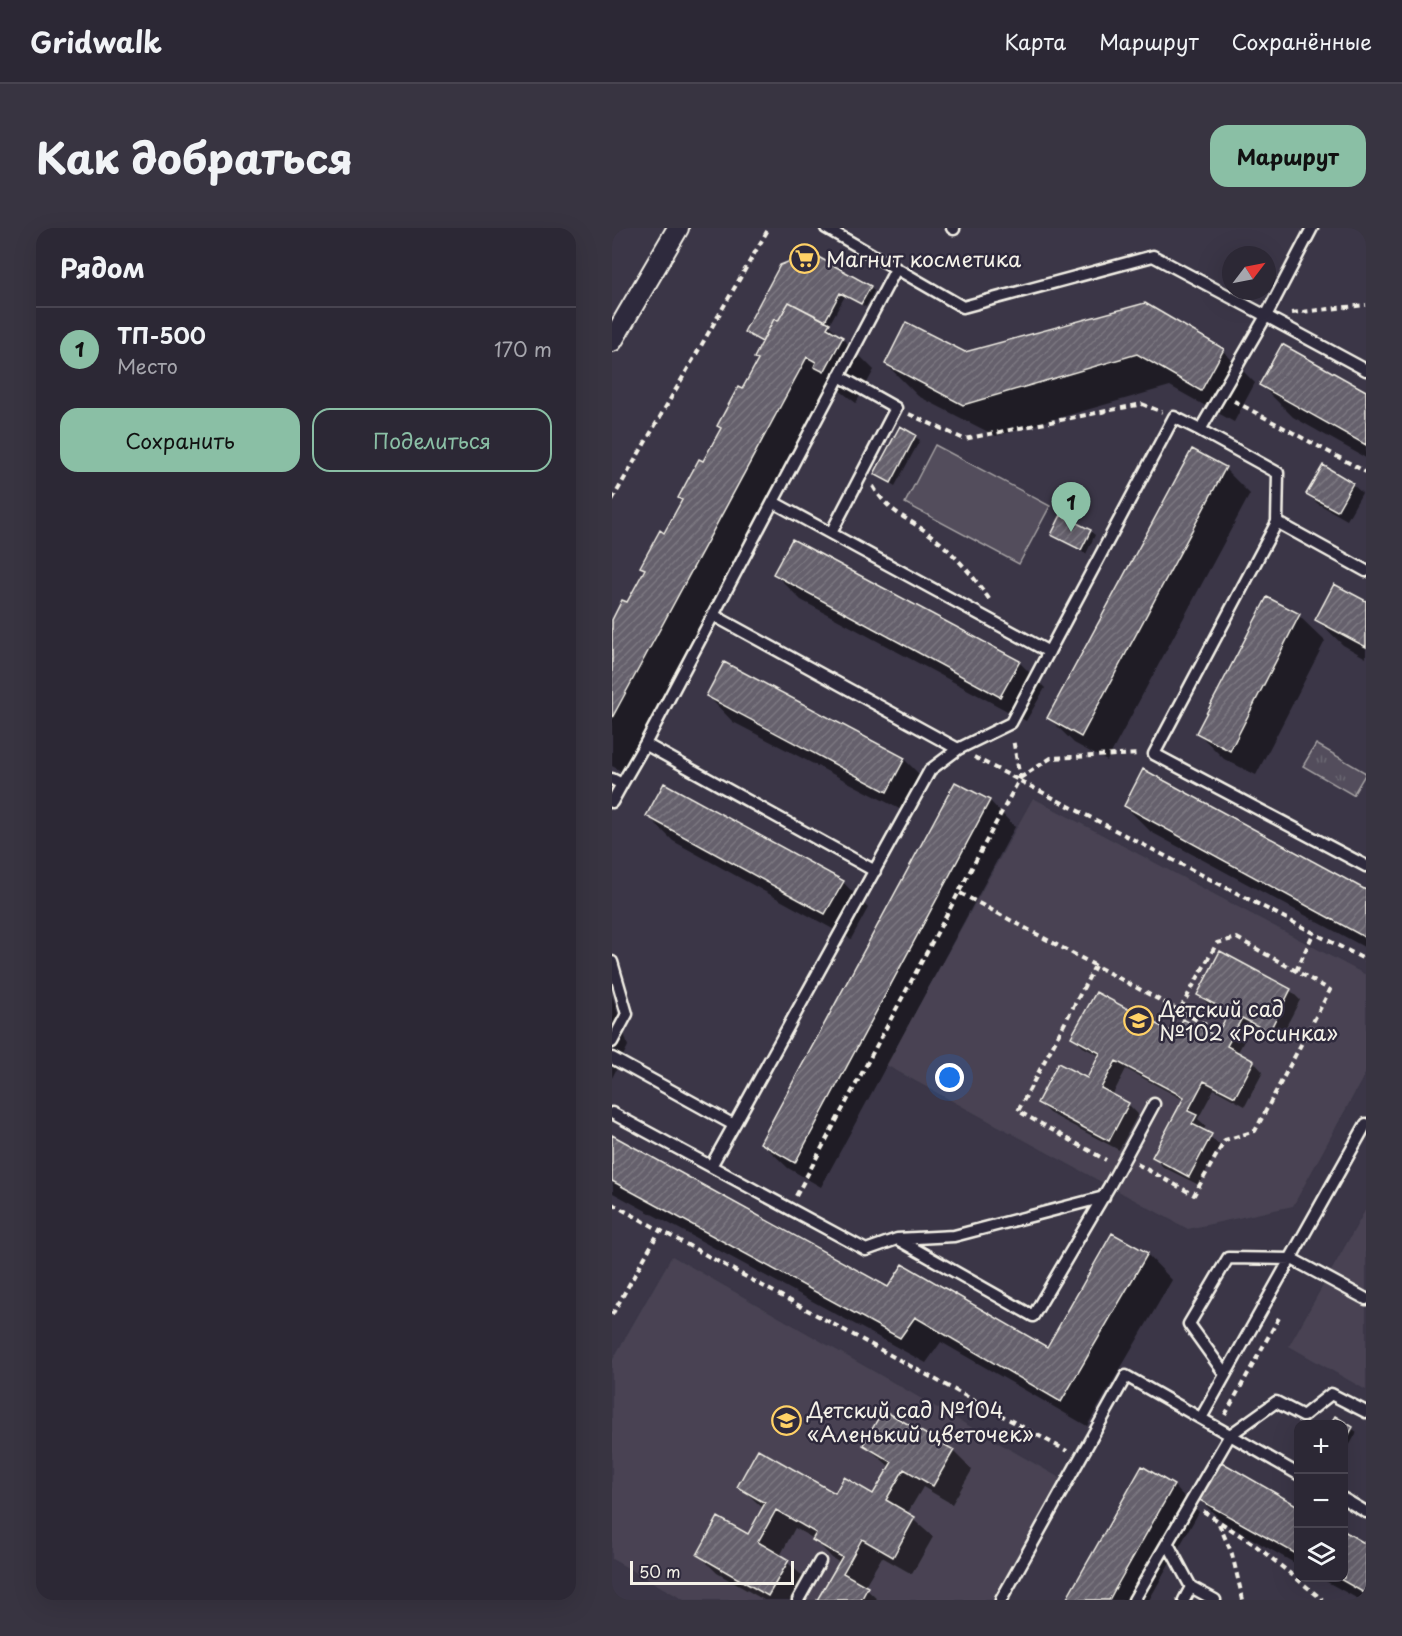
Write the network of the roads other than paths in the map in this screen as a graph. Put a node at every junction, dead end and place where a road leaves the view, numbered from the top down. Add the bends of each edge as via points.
1 (678, 228) edge
2 (826, 228) edge
3 (1312, 228) edge
4 (896, 269) junction
5 (1269, 317) junction
6 (612, 341) edge
7 (1366, 370) edge
8 (839, 376) junction
9 (1200, 430) junction
10 (773, 501) junction
11 (1277, 522) junction
12 (831, 533) junction
13 (1366, 571) edge
14 (713, 615) junction
15 (1049, 652) junction
16 (645, 744) junction
17 (958, 749) junction
18 (617, 782) edge
19 (612, 802) edge
20 (1366, 866) edge
21 (875, 871) junction
22 (612, 962) edge
23 (612, 1042) edge
24 (612, 1058) edge
25 (1154, 1104) dead end
26 (612, 1113) edge
27 (1366, 1124) edge
28 (734, 1125) junction
29 (711, 1166) junction
30 (1104, 1197) junction
31 (897, 1239) junction
32 (1292, 1259) junction
33 (1366, 1299) edge
34 (1225, 1374) junction
35 (1366, 1412) edge
36 (1201, 1418) junction
37 (1230, 1435) junction
38 (1294, 1471) edge
39 (1348, 1501) edge
40 (1366, 1512) edge
41 (1168, 1544) junction
42 (820, 1561) dead end
43 (1191, 1587) junction
44 (798, 1600) edge
45 (1000, 1600) edge
46 (1134, 1600) edge
47 (1184, 1600) edge
48 (1215, 1600) edge

1 - 6 street
2 - 4 lane
3 - 5 lane
4 - 5 lane via 963,307 1153,256
4 - 8 lane
5 - 7 lane
5 - 9 lane
8 - 10 lane
8 - 12 lane via 896,408
9 - 11 lane via 1278,473
9 - 15 lane via 1174,417
10 - 12 lane
10 - 14 lane
11 - 13 lane
11 - 20 lane via 1154,753
12 - 15 lane
14 - 16 lane
14 - 17 lane
15 - 17 lane via 1011,723
16 - 18 lane
16 - 21 lane
17 - 21 lane via 930,770
18 - 19 lane
21 - 28 lane
22 - 23 lane via 627,1014
24 - 28 lane
25 - 30 lane
26 - 29 lane
27 - 32 lane
28 - 29 lane
29 - 31 lane via 866,1250
30 - 31 lane via 954,1236
30 - 31 lane via 1033,1316
32 - 33 lane
32 - 34 lane
32 - 34 lane via 1228,1258 1189,1324
34 - 36 lane
35 - 37 lane via 1331,1394 1303,1416 1276,1402
36 - 37 lane
36 - 45 lane via 1126,1376
37 - 38 lane
37 - 41 lane
39 - 40 lane
41 - 43 lane
41 - 46 lane
42 - 44 lane
43 - 47 lane
43 - 48 lane

